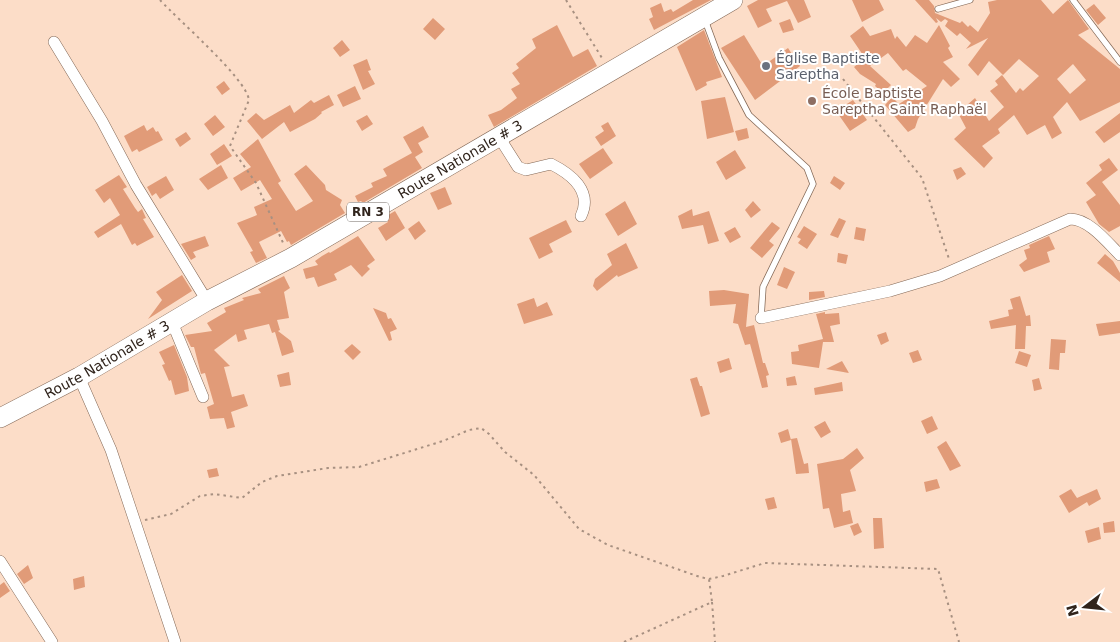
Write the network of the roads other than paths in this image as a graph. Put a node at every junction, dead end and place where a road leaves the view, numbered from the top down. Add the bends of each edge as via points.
1 (733, 0) edge
2 (970, 0) edge
3 (1073, 0) edge
4 (938, 9) dead end
5 (704, 18) junction
6 (54, 42) dead end
7 (1120, 62) edge
8 (499, 138) junction
9 (582, 216) dead end
10 (1120, 255) edge
11 (207, 301) junction
12 (761, 318) joint
13 (172, 322) junction
14 (79, 377) junction
15 (203, 397) dead end
16 (0, 418) edge
17 (0, 561) edge
18 (52, 642) edge
19 (175, 642) edge

1 - 5 main road, Route Nationale # 3 / RN 3
2 - 4 lane
3 - 7 lane
5 - 8 main road, Route Nationale # 3 / RN 3
5 - 12 lane via 719,58 749,115 812,176 813,184 763,287
6 - 11 street
8 - 9 street via 518,167 526,170 551,164 578,182 586,202
8 - 11 main road, Route Nationale # 3 / RN 3 via 291,258
10 - 12 street via 1087,225 1070,219 953,271 890,290
11 - 13 main road, Route Nationale # 3 / RN 3
13 - 14 main road, Route Nationale # 3 / RN 3
13 - 15 street
14 - 16 main road, Route Nationale # 3 / RN 3
14 - 19 street via 103,428
17 - 18 street

